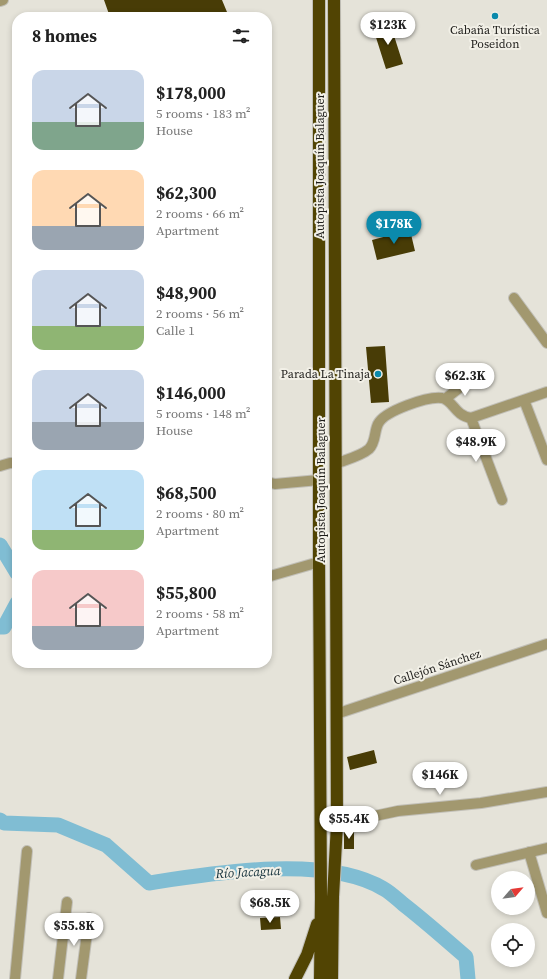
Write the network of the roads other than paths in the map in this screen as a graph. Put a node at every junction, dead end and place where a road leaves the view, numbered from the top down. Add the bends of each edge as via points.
1 (3, 0) edge
2 (319, 0) edge
3 (334, 0) edge
4 (0, 1) edge
5 (514, 298) dead end
6 (547, 343) edge
7 (462, 378) dead end
8 (547, 392) edge
9 (445, 399) junction
10 (524, 400) junction
11 (471, 418) junction
12 (547, 460) edge
13 (12, 463) edge
14 (335, 464) junction
15 (0, 466) edge
16 (319, 480) junction
17 (272, 483) edge
18 (502, 500) dead end
19 (318, 562) junction
20 (272, 576) edge
21 (547, 644) edge
22 (336, 714) junction
23 (547, 792) edge
24 (337, 824) junction
25 (547, 848) edge
26 (27, 851) dead end
27 (529, 852) junction
28 (476, 865) dead end
29 (327, 897) junction
30 (67, 902) dead end
31 (321, 912) junction
32 (547, 913) edge
33 (89, 918) dead end
34 (15, 979) edge
35 (58, 979) edge
36 (81, 979) edge
37 (295, 979) edge
38 (320, 979) edge
39 (332, 979) edge

1 - 4 street
2 - 16 highway, Autopista Joaquín Balaguer
3 - 14 highway, Autopista Joaquín Balaguer
5 - 6 street
7 - 9 street via 458,389
8 - 10 street
9 - 11 street via 462,416
9 - 14 street via 431,398 396,409 378,424 374,443 369,449
10 - 11 street
10 - 12 street
11 - 18 street
13 - 15 street
14 - 22 highway, Autopista Joaquín Balaguer
16 - 17 street
16 - 19 highway, Autopista Joaquín Balaguer
19 - 20 street
19 - 29 highway, Autopista Joaquín Balaguer via 320,851
21 - 22 street, Callejón Sánchez
22 - 24 highway, Autopista Joaquín Balaguer
23 - 24 street via 481,803 398,811
24 - 29 highway, Autopista Joaquín Balaguer via 336,848
25 - 27 street
26 - 34 street
27 - 28 street
27 - 32 street
29 - 31 highway, Autopista Joaquín Balaguer
29 - 39 highway, Autopista Joaquín Balaguer
30 - 35 street
31 - 37 highway via 307,955
31 - 38 highway, Autopista Joaquín Balaguer
33 - 36 street

